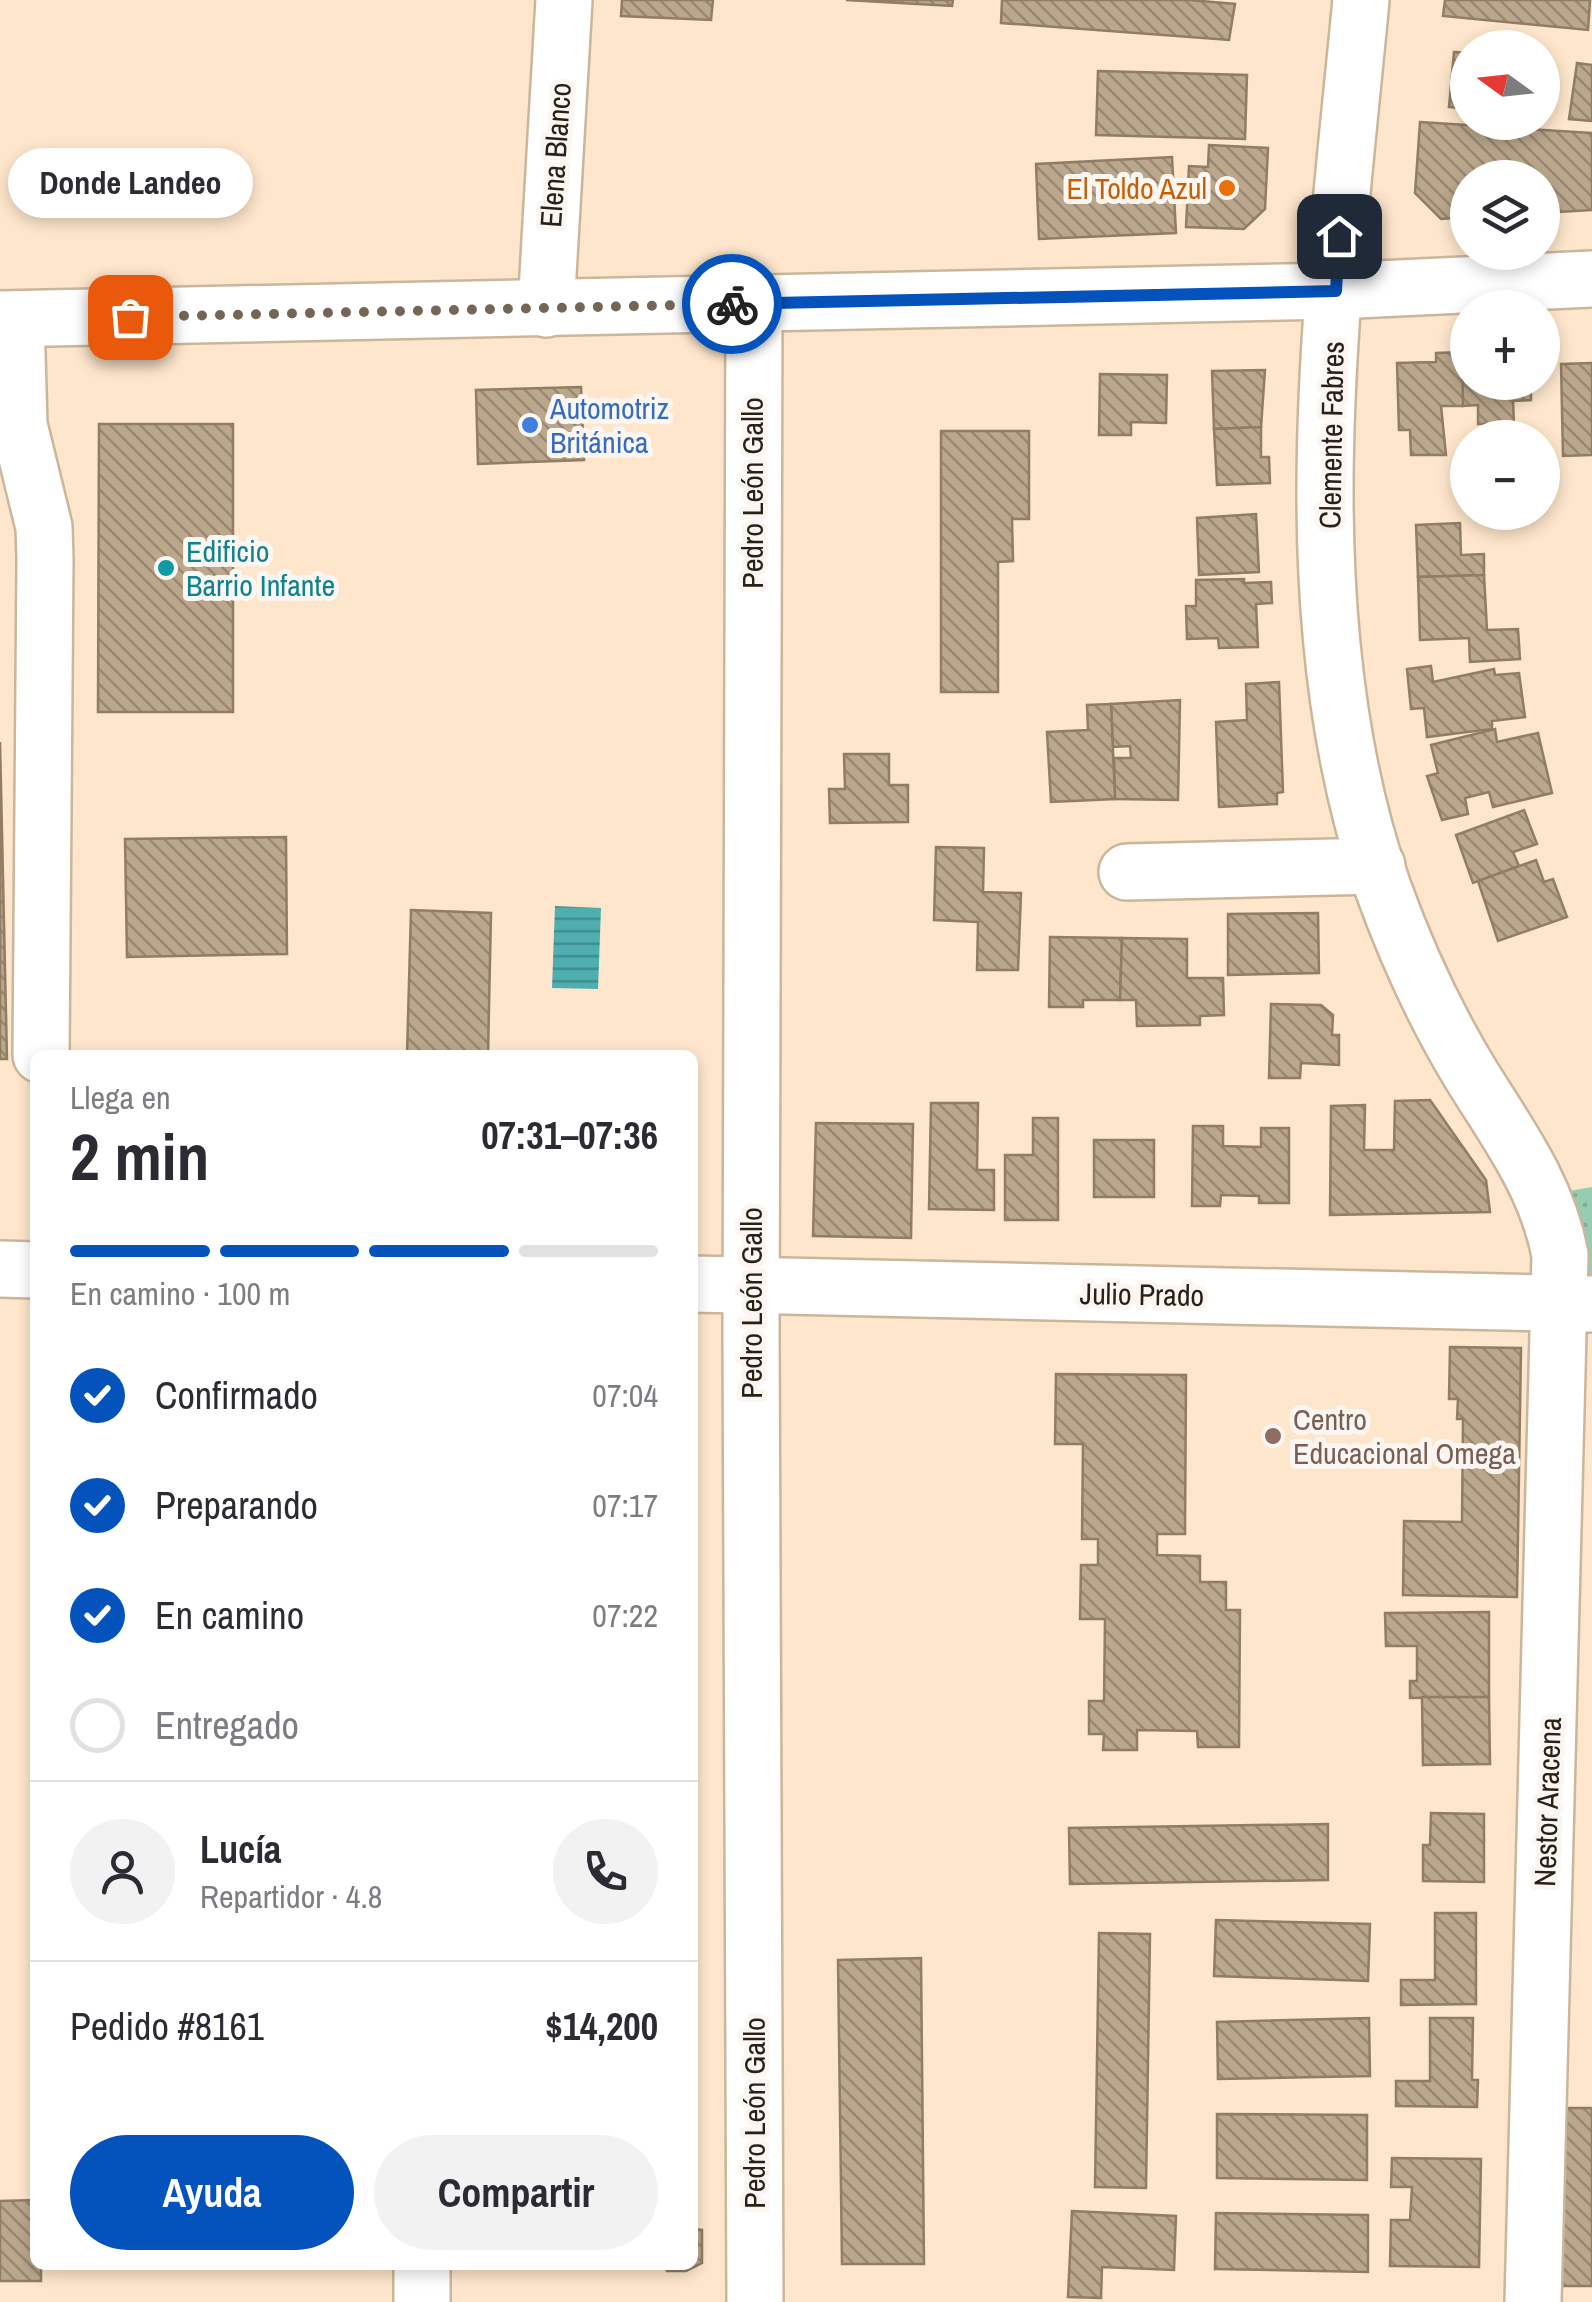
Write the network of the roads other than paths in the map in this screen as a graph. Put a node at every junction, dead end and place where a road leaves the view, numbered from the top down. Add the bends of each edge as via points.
1 (564, 0) edge
2 (1362, 0) edge
3 (1592, 279) edge
4 (1336, 291) junction
5 (754, 304) junction
6 (546, 310) junction
7 (8, 319) edge
8 (1377, 866) junction
9 (1127, 872) dead end
10 (41, 1050) edge
11 (0, 1269) edge
12 (30, 1270) edge
13 (698, 1284) edge
14 (751, 1286) junction
15 (1576, 1303) edge
16 (422, 2270) edge
17 (422, 2302) edge
18 (755, 2302) edge
19 (1533, 2302) edge

1 - 6 street, Elena Blanco
2 - 4 street, Clemente Fabres
3 - 4 street
4 - 5 street
4 - 8 street, Clemente Fabres via 1327,455 1329,594 1343,718
5 - 6 street
5 - 14 street, Pedro León Gallo
6 - 7 street
7 - 10 street via 19,425 44,526
8 - 9 street
8 - 15 street, Clemente Fabres via 1417,973 1544,1195
11 - 12 street
13 - 14 street, Julio Prado
14 - 15 street, Julio Prado
14 - 18 street, Pedro León Gallo
15 - 19 street, Nestor Aracena
16 - 17 street

